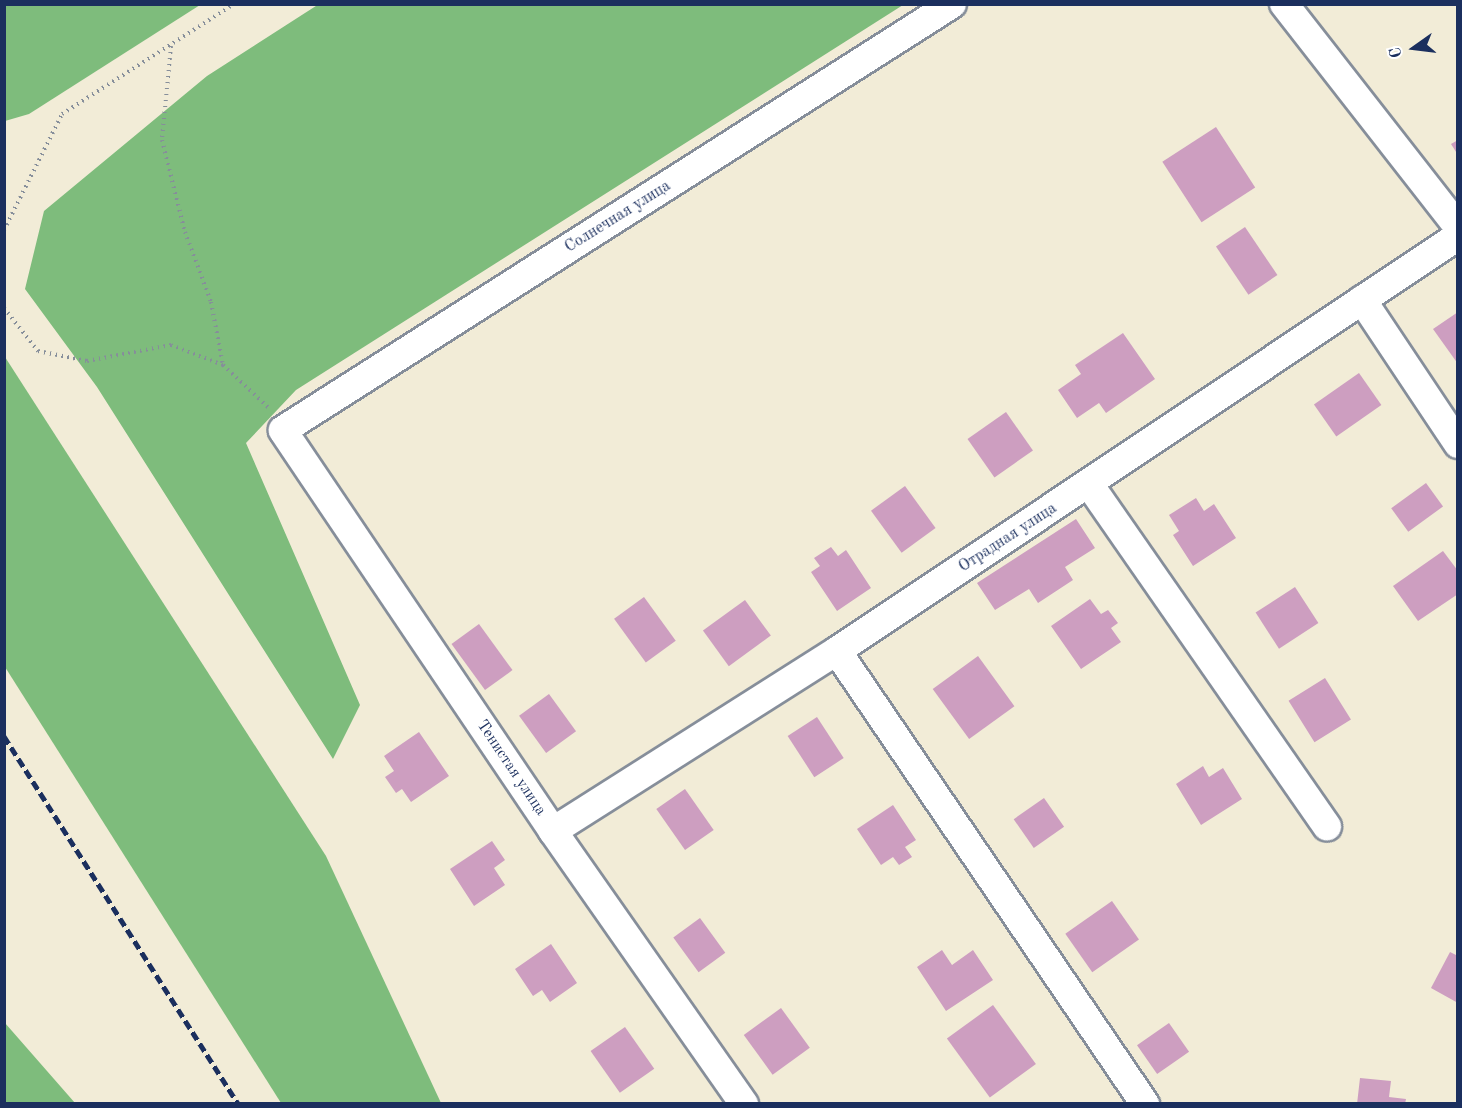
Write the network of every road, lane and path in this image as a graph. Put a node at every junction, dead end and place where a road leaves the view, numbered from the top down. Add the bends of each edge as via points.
1 (234, 4) edge
2 (952, 4) edge
3 (1284, 4) edge
4 (171, 45) junction
5 (1458, 227) edge
6 (4, 230) edge
7 (1458, 236) edge
8 (1362, 300) junction
9 (4, 308) edge
10 (223, 365) junction
11 (283, 430) junction
12 (1458, 444) edge
13 (1089, 484) junction
14 (837, 651) junction
15 (1327, 827) dead end
16 (553, 831) junction
17 (744, 1104) edge
18 (1145, 1104) edge

1 - 4 path
2 - 11 street, Солнечная улица
3 - 5 street
4 - 6 path via 62,114
4 - 10 path via 162,140 185,231 211,302
7 - 8 street, Отрадная улица
8 - 12 street
8 - 13 street, Отрадная улица
9 - 10 path via 38,351 87,361 171,345
10 - 11 path via 274,413
11 - 16 street, Тенистая улица
13 - 14 street, Отрадная улица
13 - 15 street
14 - 16 street, Отрадная улица
14 - 18 street
16 - 17 street, Тенистая улица

